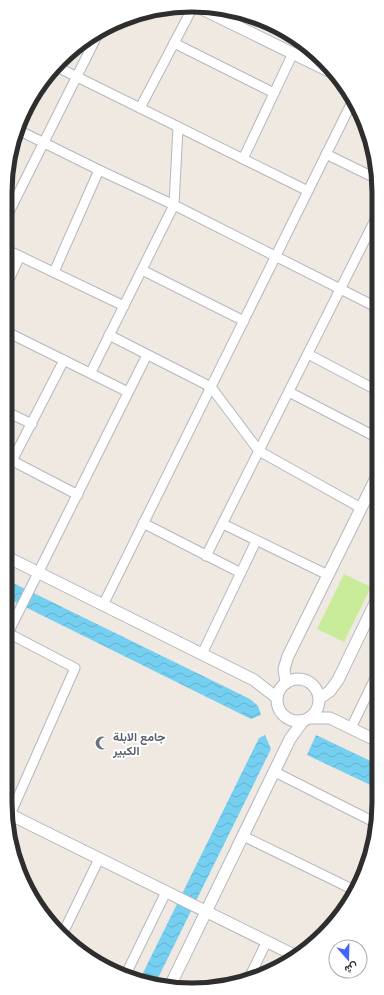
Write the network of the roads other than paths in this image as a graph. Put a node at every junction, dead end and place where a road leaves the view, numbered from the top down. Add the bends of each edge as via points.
1 (190, 12) edge
2 (211, 13) edge
3 (95, 40) edge
4 (174, 43) junction
5 (293, 53) junction
6 (321, 67) edge
7 (61, 69) edge
8 (76, 77) junction
9 (274, 93) junction
10 (350, 106) edge
11 (140, 108) junction
12 (178, 127) junction
13 (23, 132) edge
14 (44, 143) junction
15 (326, 154) junction
16 (243, 159) junction
17 (100, 170) junction
18 (371, 176) edge
19 (308, 191) junction
20 (174, 205) junction
21 (12, 206) edge
22 (372, 229) edge
23 (12, 252) edge
24 (20, 256) junction
25 (275, 257) junction
26 (142, 270) junction
27 (54, 272) junction
28 (12, 273) edge
29 (340, 290) junction
30 (372, 305) edge
31 (124, 306) junction
32 (244, 321) junction
33 (12, 334) edge
34 (109, 336) junction
35 (308, 354) junction
36 (147, 355) junction
37 (64, 360) junction
38 (91, 372) junction
39 (211, 387) junction
40 (372, 387) edge
41 (128, 392) junction
42 (289, 392) junction
43 (12, 414) edge
44 (32, 424) junction
45 (372, 435) edge
46 (259, 451) junction
47 (12, 454) edge
48 (12, 461) edge
49 (372, 486) edge
50 (78, 495) junction
51 (361, 508) junction
52 (143, 523) junction
53 (222, 524) junction
54 (256, 541) junction
55 (206, 556) junction
56 (12, 560) edge
57 (38, 573) junction
58 (241, 573) junction
59 (328, 575) junction
60 (103, 605) junction
61 (372, 609) edge
62 (12, 624) edge
63 (12, 639) edge
64 (202, 654) junction
65 (254, 680) junction
66 (372, 684) edge
67 (284, 685) junction
68 (277, 698) junction
69 (320, 700) junction
70 (284, 716) junction
71 (330, 718) junction
72 (306, 720) junction
73 (351, 728) junction
74 (372, 738) edge
75 (290, 739) junction
76 (274, 772) junction
77 (12, 805) edge
78 (12, 816) edge
79 (371, 820) edge
80 (243, 836) junction
81 (99, 859) junction
82 (350, 888) edge
83 (166, 892) junction
84 (206, 912) junction
85 (65, 930) edge
86 (267, 941) junction
87 (291, 953) edge
88 (128, 971) edge
89 (252, 972) edge
90 (172, 982) edge

1 - 4 street
2 - 5 street
3 - 8 street
4 - 9 street
4 - 11 street
5 - 6 street
5 - 9 street
7 - 8 street
8 - 11 street
8 - 14 street
9 - 16 street
10 - 15 street
11 - 12 street
12 - 16 street
12 - 20 street
13 - 14 street
14 - 17 street
14 - 21 street
15 - 18 street
15 - 19 street
16 - 19 street
17 - 20 street
17 - 27 street
19 - 25 street
20 - 25 street
20 - 26 street
22 - 29 street
23 - 24 street
24 - 27 street
24 - 28 street
25 - 29 street
25 - 32 street
26 - 31 street
26 - 32 street
27 - 31 street
29 - 30 street
29 - 35 street
31 - 34 street
32 - 39 street
33 - 37 street
34 - 36 street
34 - 38 street
35 - 40 street
35 - 42 street
36 - 39 street
36 - 41 street
37 - 38 street
37 - 44 street
38 - 41 street
39 - 46 street
39 - 52 street
41 - 50 street
42 - 45 street
42 - 46 street
43 - 44 street
44 - 47 street
46 - 51 street
46 - 53 street
48 - 50 street
49 - 51 street
50 - 57 street
51 - 59 street
52 - 55 street
52 - 60 street
53 - 54 street
53 - 55 street
54 - 58 street
54 - 59 street
55 - 58 street
56 - 57 street
57 - 60 street
57 - 62 street
58 - 64 street
59 - 67 street via 288,656 284,669
60 - 64 street
61 - 69 street via 338,680
63 - 77 street via 75,668
64 - 65 street
65 - 67 street
65 - 68 street
66 - 73 street
67 - 68 street
67 - 69 street via 292,680 305,680 315,687
68 - 70 street via 278,708
69 - 71 street
69 - 72 street via 315,714
70 - 72 street via 290,720
70 - 75 street
71 - 72 street
71 - 73 street
72 - 75 street
73 - 74 street
75 - 76 street
76 - 79 street
76 - 80 street
78 - 81 street
80 - 82 street
80 - 84 street
81 - 83 street
81 - 85 street
83 - 84 street
83 - 88 street
84 - 86 street
84 - 90 street
86 - 87 street
86 - 89 street

